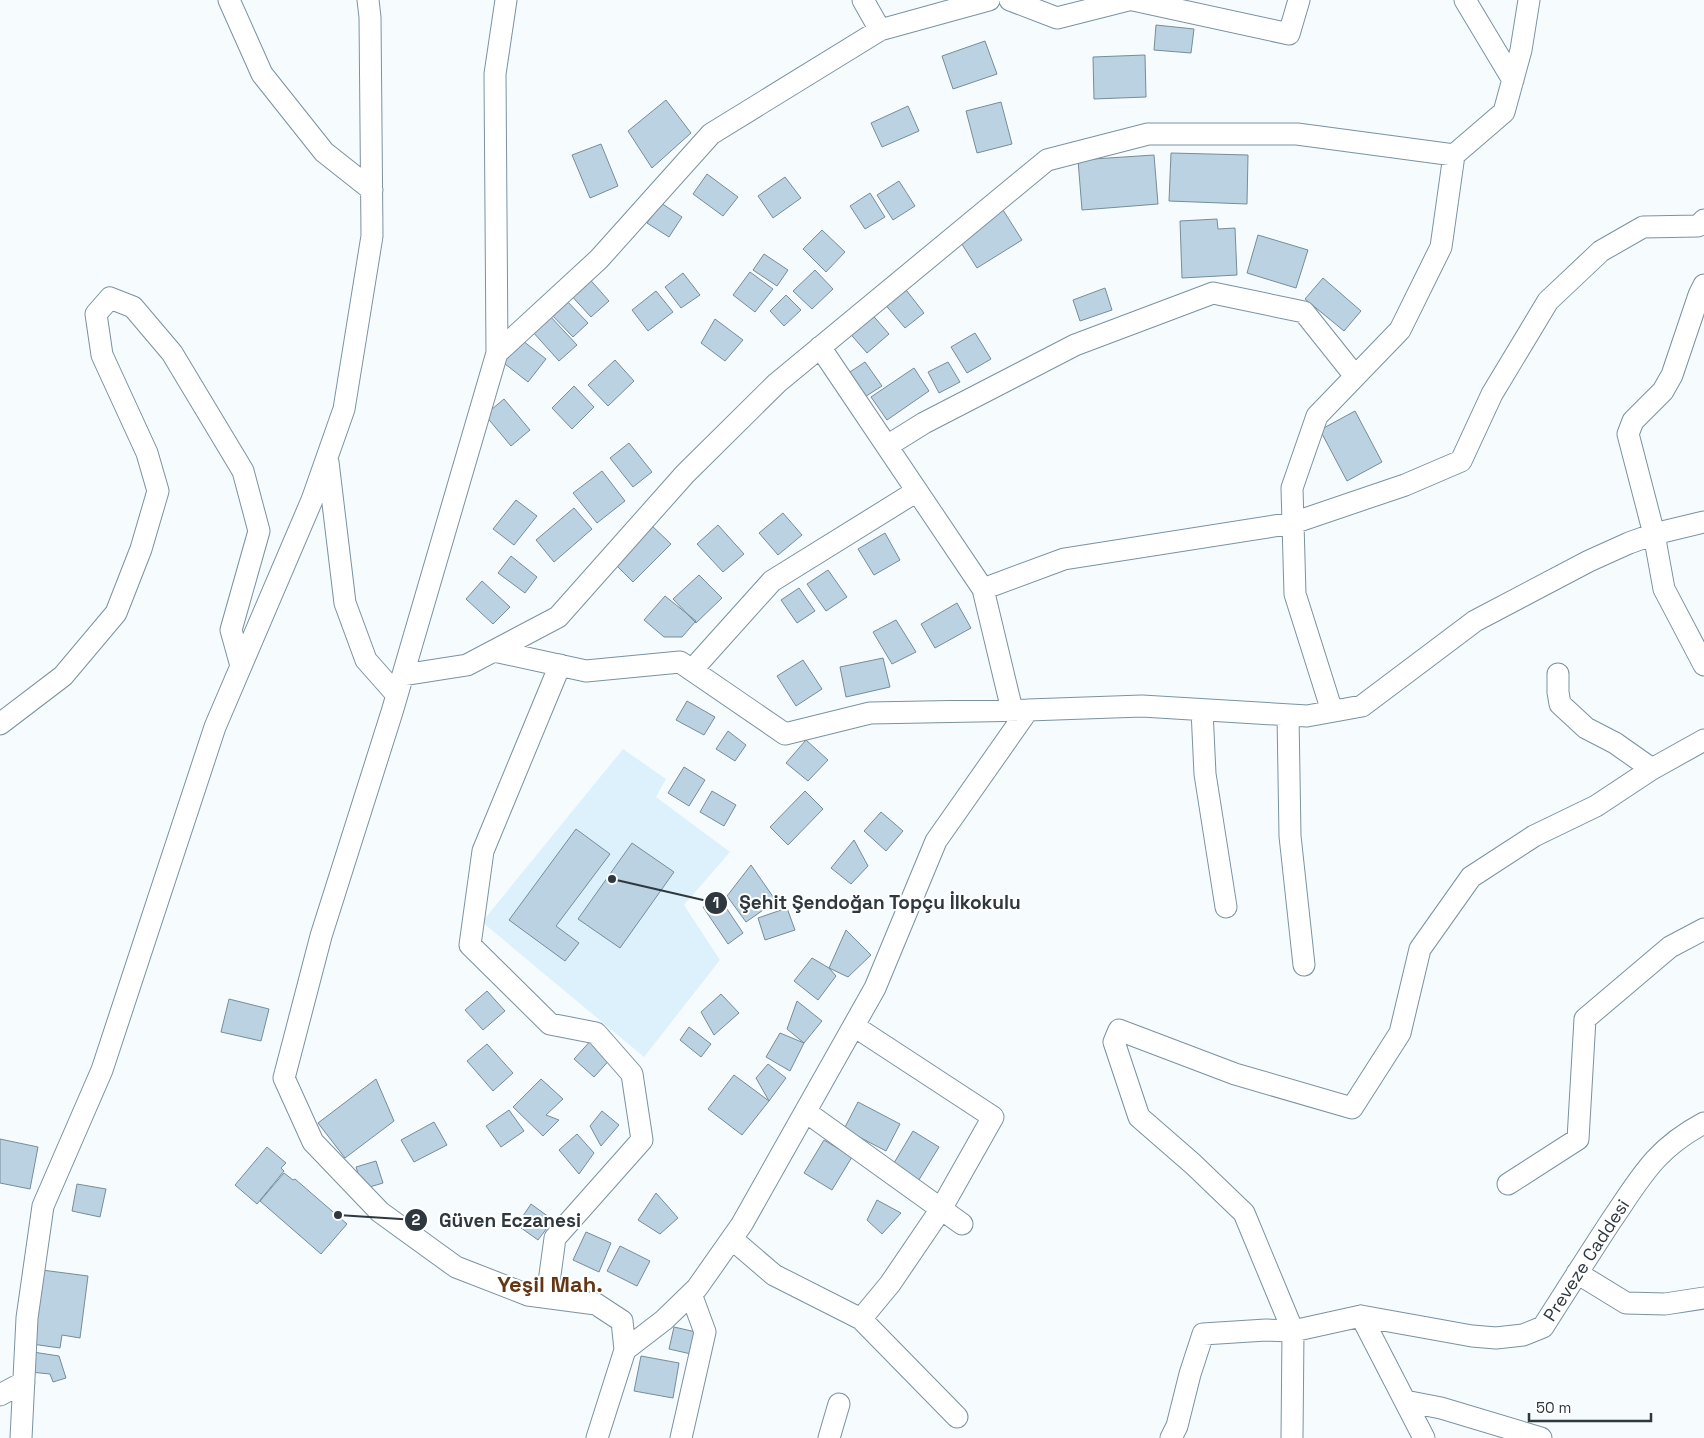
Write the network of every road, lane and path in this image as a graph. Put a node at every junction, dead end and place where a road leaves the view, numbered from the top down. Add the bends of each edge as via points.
1 (229, 0) edge
2 (368, 0) edge
3 (506, 0) edge
4 (863, 0) edge
5 (989, 0) edge
6 (1010, 0) edge
7 (1128, 0) edge
8 (1133, 0) edge
9 (1299, 0) edge
10 (1466, 0) edge
11 (1528, 0) edge
12 (880, 30) junction
13 (1513, 80) junction
14 (1454, 155) junction
15 (372, 190) junction
16 (1704, 220) edge
17 (1704, 285) edge
18 (820, 347) junction
19 (497, 353) junction
20 (1356, 376) junction
21 (887, 446) junction
22 (327, 456) junction
23 (917, 491) junction
24 (1704, 522) edge
25 (1293, 523) junction
26 (1654, 534) junction
27 (983, 589) junction
28 (494, 651) junction
29 (560, 665) junction
30 (1704, 665) edge
31 (241, 666) junction
32 (692, 670) junction
33 (1558, 674) dead end
34 (400, 685) junction
35 (1020, 710) junction
36 (1202, 710) junction
37 (1332, 711) junction
38 (1288, 715) junction
39 (0, 724) edge
40 (1704, 740) edge
41 (1652, 769) junction
42 (1226, 907) dead end
43 (1704, 929) edge
44 (1304, 965) dead end
45 (854, 1026) junction
46 (806, 1112) junction
47 (1704, 1123) edge
48 (1508, 1184) dead end
49 (941, 1209) junction
50 (962, 1224) dead end
51 (732, 1239) junction
52 (1577, 1273) junction
53 (691, 1294) junction
54 (547, 1297) junction
55 (1704, 1298) edge
56 (1361, 1316) junction
57 (861, 1318) junction
58 (1293, 1331) junction
59 (625, 1350) junction
60 (24, 1382) junction
61 (0, 1395) edge
62 (1405, 1401) junction
63 (840, 1404) dead end
64 (957, 1417) dead end
65 (21, 1438) edge
66 (597, 1438) edge
67 (681, 1438) edge
68 (829, 1438) edge
69 (1171, 1438) edge
70 (1292, 1438) edge
71 (1424, 1438) edge
72 (1541, 1438) edge

1 - 15 street via 262,74 324,152
2 - 15 street
3 - 19 street via 495,74
4 - 12 street
5 - 12 street
6 - 7 street via 1057,18
8 - 9 street via 1290,34
10 - 13 street
11 - 13 street
12 - 19 street via 711,134 599,259
13 - 14 street via 1504,112
14 - 18 street via 1296,134 1148,134 1047,160
14 - 20 street via 1441,247 1400,330
15 - 22 street via 372,236 344,409
16 - 25 street via 1698,226 1643,227 1601,251 1548,301 1492,394 1461,461 1405,485
17 - 26 street via 1668,383 1630,427 1629,440
18 - 21 street
18 - 28 street via 777,383 685,474 558,617
19 - 34 street
20 - 21 street via 1304,312 1213,293 1075,345 924,423
20 - 25 street via 1317,416 1292,488
21 - 23 street
22 - 31 street via 312,500
22 - 34 street via 344,603 366,660
23 - 27 street
23 - 32 street via 772,581
24 - 26 street
25 - 27 street via 1064,560
25 - 37 street via 1295,594
26 - 30 street via 1664,589
26 - 37 street via 1589,561 1475,621 1362,706
27 - 35 street
28 - 29 street
28 - 34 street via 467,665
29 - 32 street via 586,671 680,662
29 - 54 street via 483,851 470,945 550,1024 596,1033 632,1074 642,1140 555,1238
31 - 39 street via 232,630 260,531 243,471 172,353 133,307 110,298 96,314 102,355 148,453 158,491 141,549 116,613 63,676
31 - 60 street via 215,727 102,1070 43,1206 27,1318
32 - 35 street via 785,734 870,713
33 - 41 street via 1560,704 1586,728 1615,743
34 - 54 street via 321,936 284,1078 313,1142 380,1212 456,1267 528,1294
35 - 36 street via 1142,706
35 - 45 street via 936,841 875,988
36 - 38 street
36 - 42 street via 1205,774
37 - 38 street via 1307,716
38 - 44 street via 1290,836
40 - 41 street
41 - 58 street via 1596,806 1534,836 1471,877 1420,949 1400,1034 1352,1108 1235,1074 1119,1030 1114,1042 1139,1117 1244,1213
43 - 48 street via 1670,947 1585,1019 1578,1139
45 - 46 street
45 - 49 street via 993,1117
46 - 49 street
46 - 51 street
47 - 52 street, Preveze Caddesi via 1672,1143 1653,1161
49 - 50 street
49 - 57 street via 890,1284
51 - 53 street
51 - 57 street via 774,1275
52 - 55 street via 1626,1303 1665,1304
52 - 56 street, Preveze Caddesi via 1543,1327 1523,1335 1472,1336
53 - 59 street
53 - 67 street via 705,1332
54 - 59 street via 596,1304 622,1321
56 - 58 street, Preveze Caddesi
56 - 62 street
57 - 64 street
58 - 69 street, Preveze Caddesi via 1203,1334
58 - 70 street
59 - 66 street
60 - 61 street
60 - 65 street
62 - 71 street
62 - 72 street via 1441,1408
63 - 68 street

